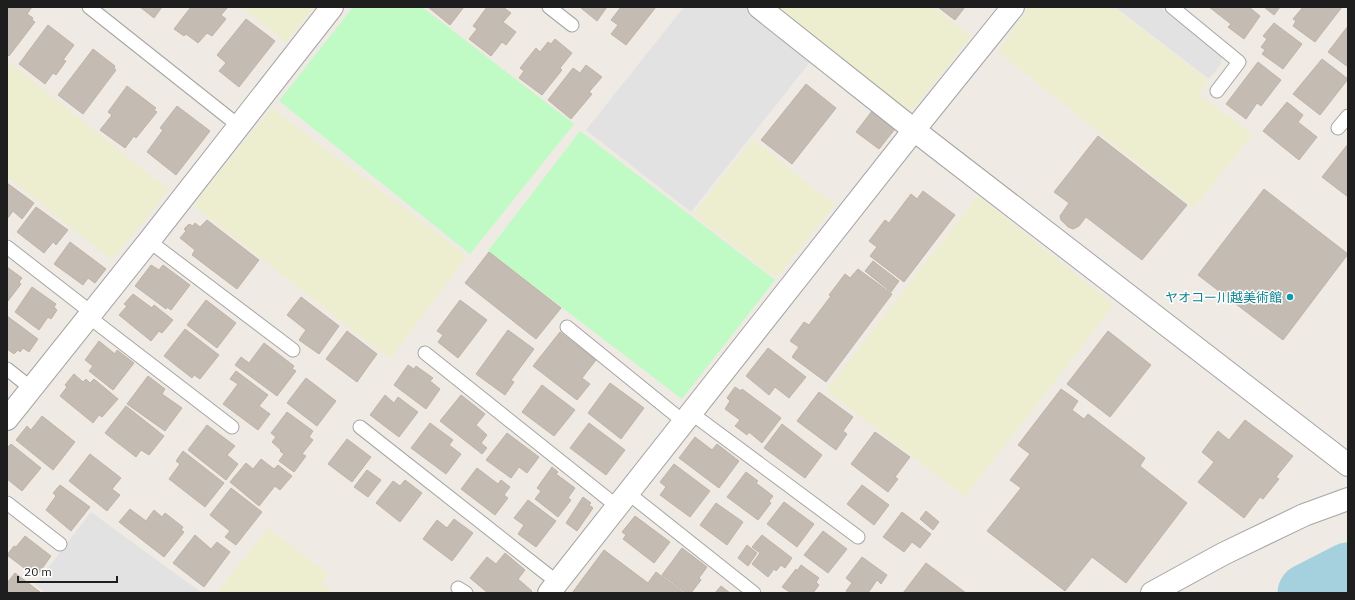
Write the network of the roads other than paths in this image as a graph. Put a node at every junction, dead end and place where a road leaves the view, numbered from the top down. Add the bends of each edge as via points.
1 (90, 7) edge
2 (332, 7) edge
3 (549, 7) edge
4 (759, 7) edge
5 (1014, 7) edge
6 (1172, 7) edge
7 (572, 25) dead end
8 (1217, 91) dead end
9 (1348, 116) edge
10 (239, 126) junction
11 (1338, 128) dead end
12 (914, 130) junction
13 (149, 241) junction
14 (7, 247) edge
15 (90, 315) junction
16 (567, 326) dead end
17 (293, 350) dead end
18 (425, 353) dead end
19 (7, 369) edge
20 (31, 388) junction
21 (688, 417) junction
22 (7, 419) edge
23 (232, 427) dead end
24 (360, 427) dead end
25 (1348, 465) edge
26 (1348, 499) edge
27 (623, 500) junction
28 (7, 503) edge
29 (858, 537) dead end
30 (60, 544) dead end
31 (553, 588) edge
32 (754, 593) edge
33 (1152, 593) edge

1 - 10 lane
2 - 10 street
3 - 7 lane
4 - 12 street
5 - 12 street
6 - 8 lane via 1239,62
9 - 11 lane
10 - 13 street
12 - 21 street
12 - 25 street
13 - 15 street
13 - 17 lane
14 - 15 lane
15 - 20 street
15 - 23 lane
16 - 21 lane
18 - 27 lane
19 - 20 lane
20 - 22 street
21 - 27 street
21 - 29 lane
24 - 31 lane
26 - 33 street via 1263,534
27 - 31 street
27 - 32 lane
28 - 30 lane

